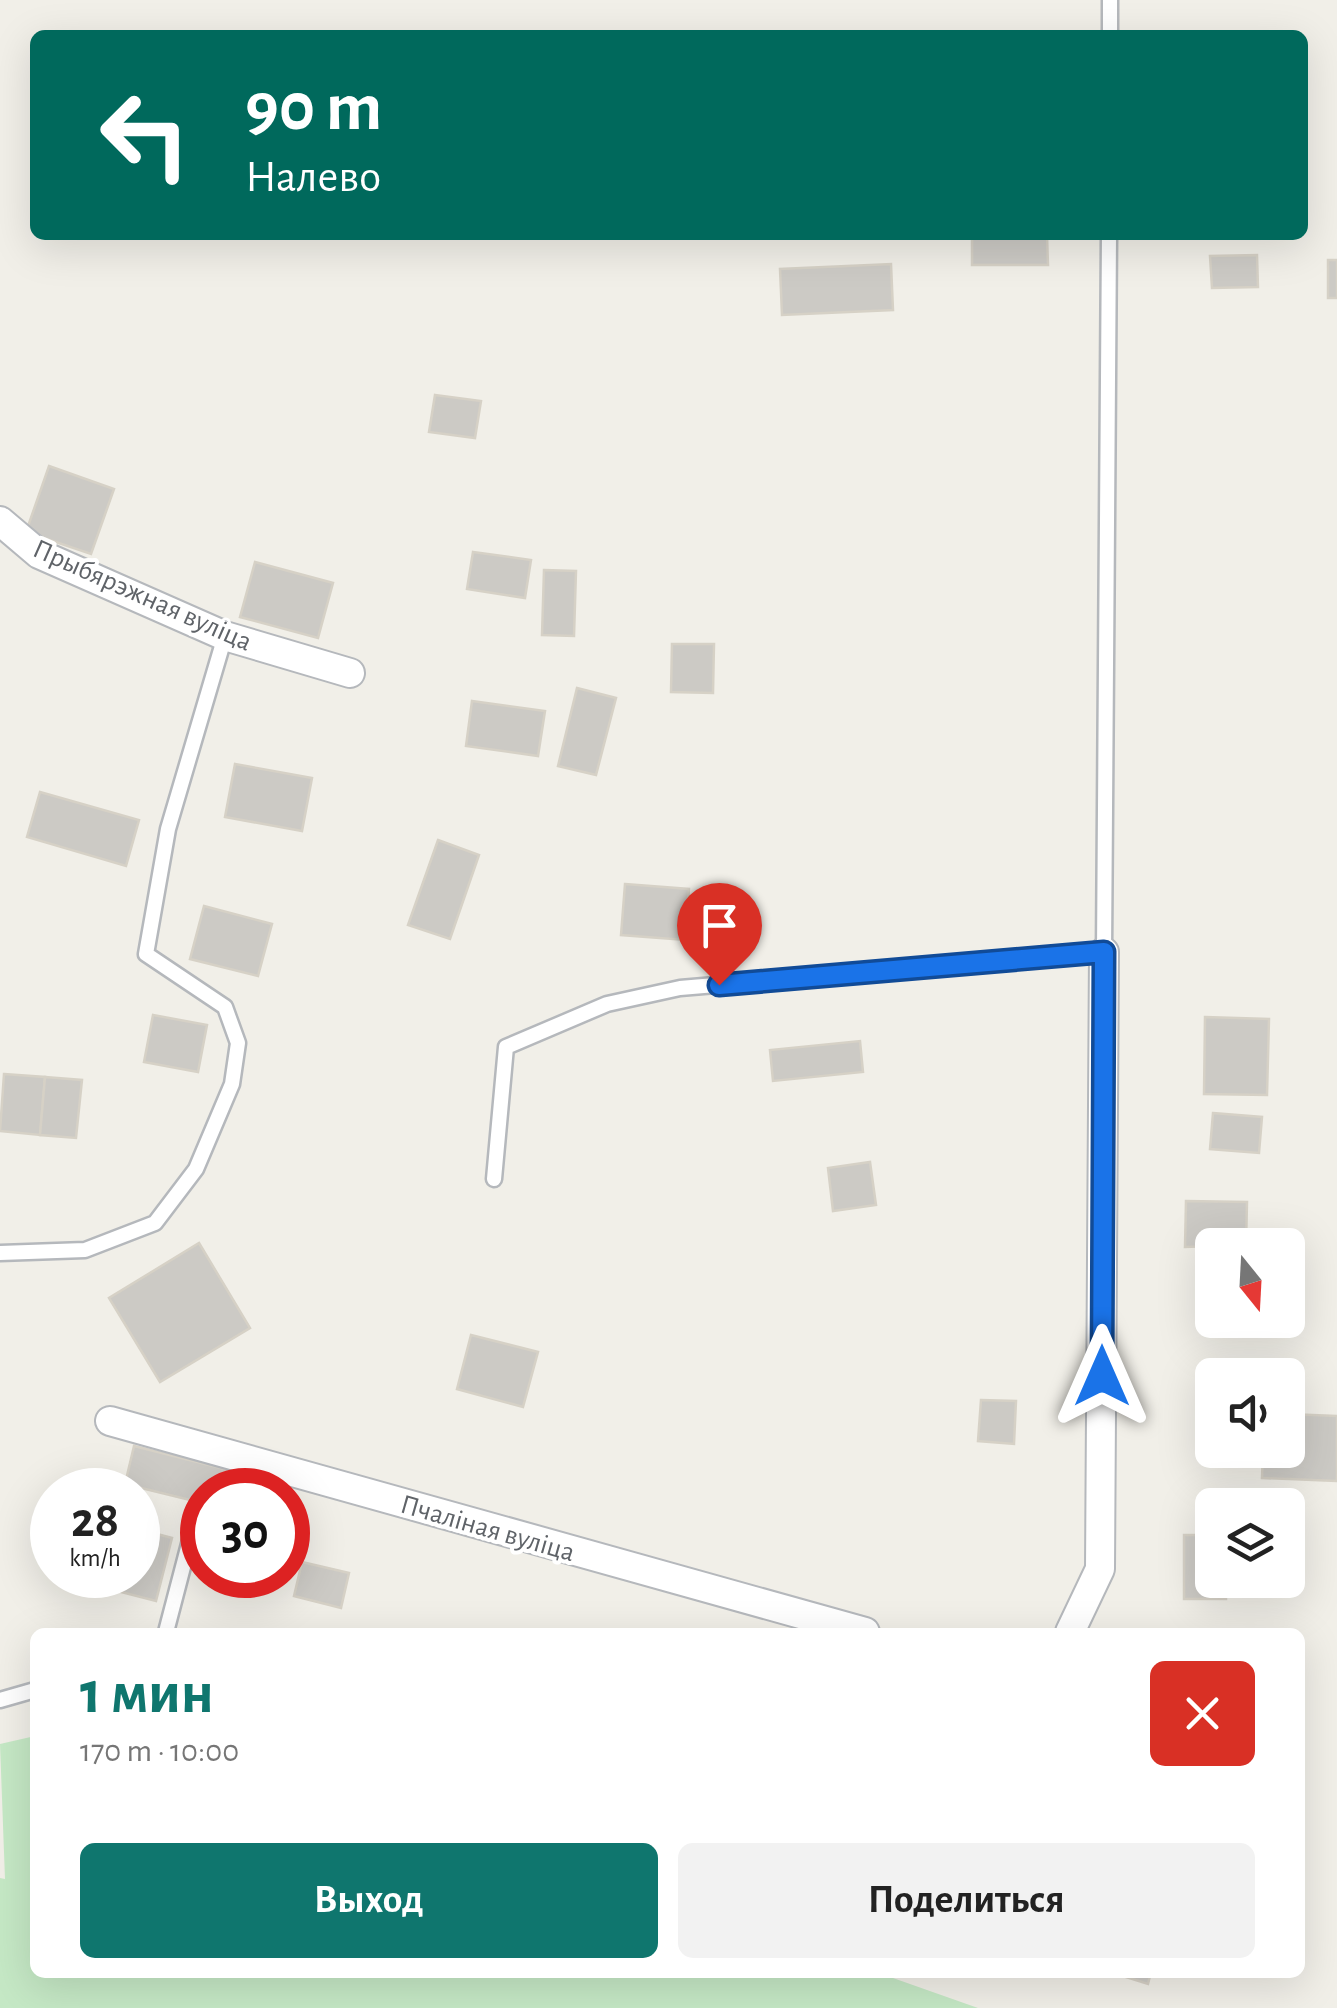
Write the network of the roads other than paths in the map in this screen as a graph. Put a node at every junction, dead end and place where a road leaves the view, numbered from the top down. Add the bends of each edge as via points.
1 (1110, 0) edge
2 (1110, 30) edge
3 (1109, 240) edge
4 (0, 522) edge
5 (224, 636) junction
6 (350, 673) dead end
7 (1104, 952) junction
8 (494, 1178) dead end
9 (0, 1253) edge
10 (110, 1421) dead end
11 (180, 1578) edge
12 (167, 1628) edge
13 (851, 1628) edge
14 (1072, 1628) edge
15 (30, 1691) edge
16 (0, 1700) edge

1 - 2 lane
3 - 7 lane
4 - 5 street, Прыбярэжная вуліца via 39,554
5 - 6 street, Прыбярэжная вуліца
5 - 9 lane via 168,829 146,954 225,1008 238,1043 232,1084 196,1169 155,1222 85,1250
7 - 8 lane via 680,988 607,1004 506,1047
7 - 14 street via 1100,1569
10 - 13 street, Пчаліная вуліца
11 - 12 lane
15 - 16 lane

